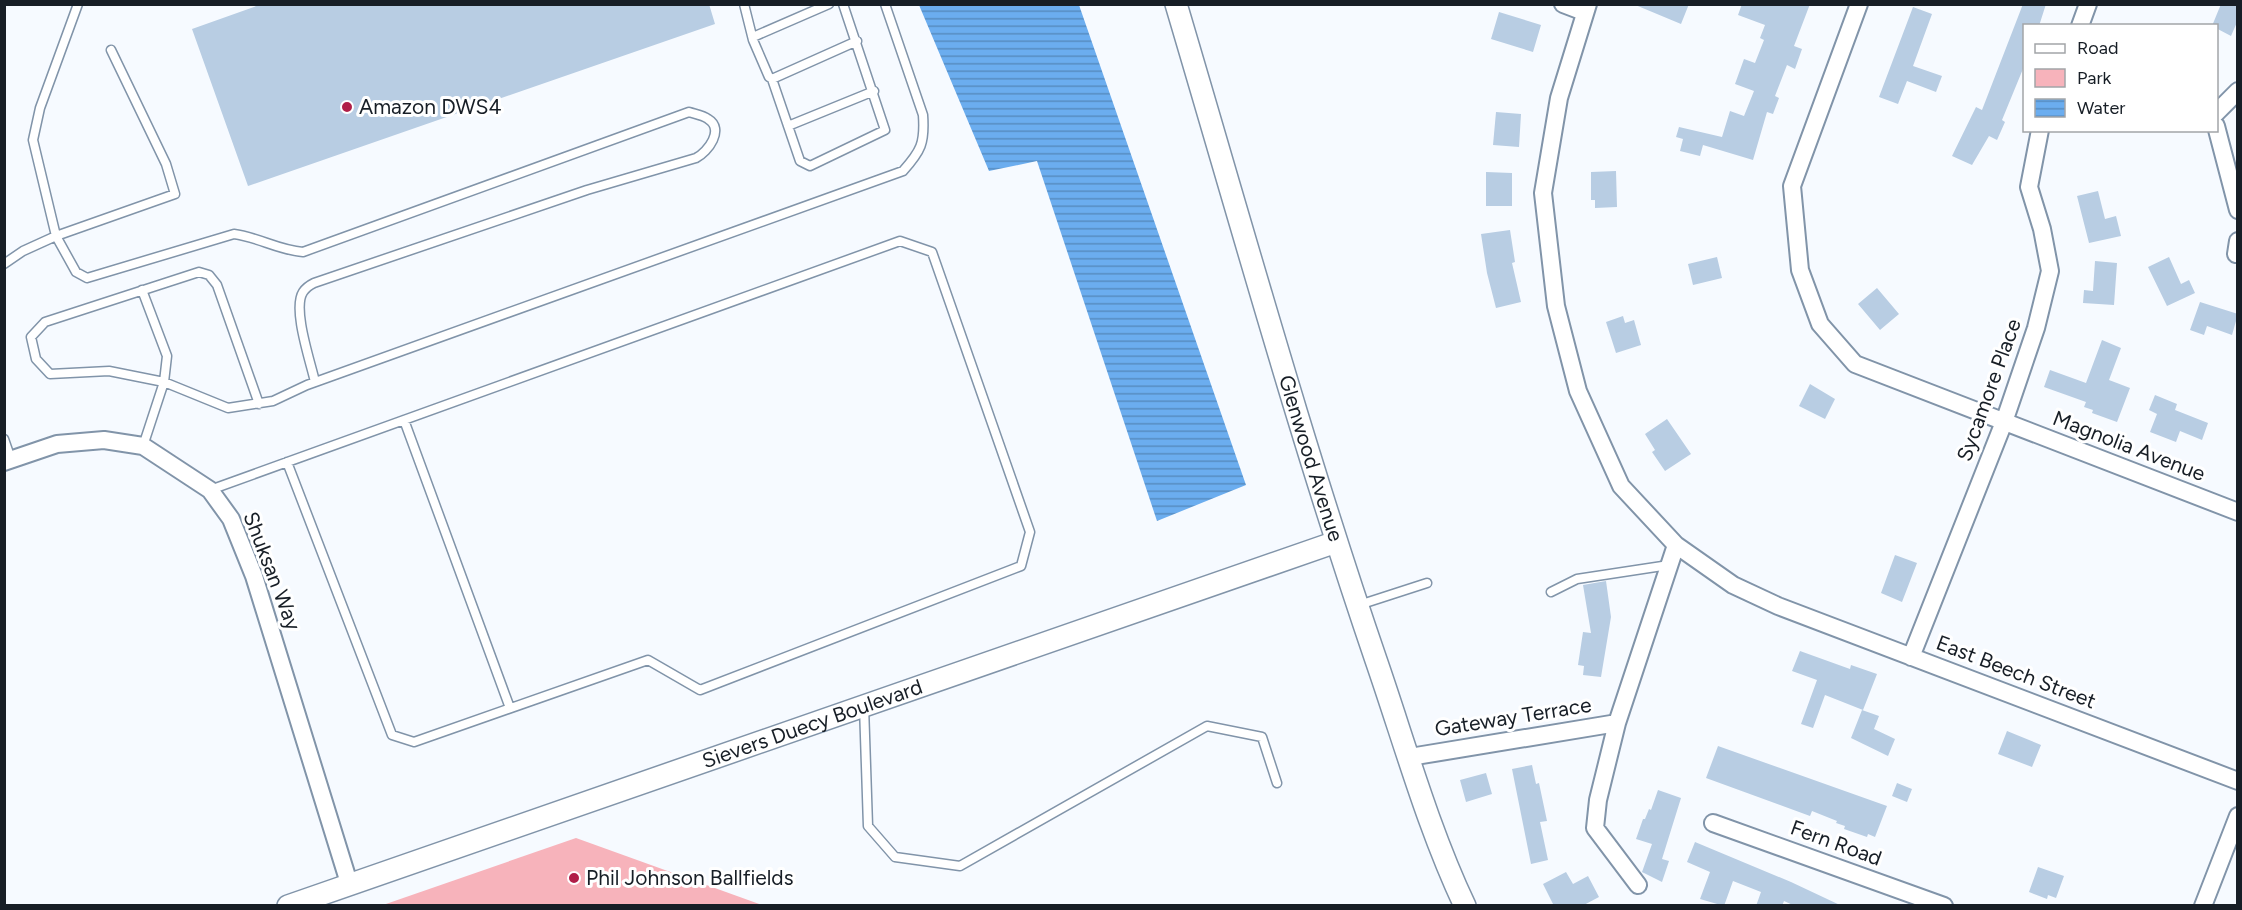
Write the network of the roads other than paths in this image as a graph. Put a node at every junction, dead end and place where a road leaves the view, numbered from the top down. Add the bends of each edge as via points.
1 (78, 4) edge
2 (744, 4) edge
3 (829, 4) edge
4 (843, 4) edge
5 (885, 4) edge
6 (1176, 4) edge
7 (1563, 4) edge
8 (1859, 4) edge
9 (2088, 4) edge
10 (1586, 8) edge
11 (2081, 24) edge
12 (753, 37) junction
13 (857, 41) junction
14 (111, 50) dead end
15 (772, 79) junction
16 (874, 91) junction
17 (2238, 91) edge
18 (2218, 112) edge
19 (788, 126) junction
20 (2218, 130) edge
21 (2040, 132) edge
22 (2238, 210) edge
23 (56, 236) junction
24 (4, 264) edge
25 (142, 290) junction
26 (164, 382) junction
27 (315, 382) junction
28 (259, 404) junction
29 (404, 420) junction
30 (2004, 422) junction
31 (4, 439) edge
32 (143, 446) junction
33 (8, 461) edge
34 (287, 462) junction
35 (210, 490) junction
36 (2238, 512) edge
37 (1336, 542) junction
38 (1676, 545) junction
39 (1670, 565) junction
40 (1427, 583) dead end
41 (1551, 592) dead end
42 (1358, 606) junction
43 (1911, 657) junction
44 (864, 706) junction
45 (510, 708) junction
46 (1617, 723) junction
47 (1410, 757) junction
48 (2238, 781) edge
49 (1278, 783) dead end
50 (2238, 816) edge
51 (1713, 822) dead end
52 (349, 884) junction
53 (1638, 885) dead end
54 (288, 906) edge
55 (1466, 906) edge
56 (1944, 906) edge
57 (2203, 906) edge

1 - 23 lane via 40,108 33,140
2 - 12 lane
3 - 12 lane
4 - 13 lane
5 - 27 lane via 923,116 921,152 903,171
6 - 37 street, Glenwood Avenue
7 - 10 street
8 - 30 street, Magnolia Avenue via 1792,186 1800,270 1820,324 1855,364
9 - 11 street
10 - 38 street, East Beech Street via 1559,98 1543,192 1556,306 1578,391 1621,486
12 - 15 lane
13 - 15 lane
13 - 16 lane
14 - 23 lane via 166,164 175,194
15 - 19 lane
16 - 19 lane
16 - 19 lane via 885,129 810,166 800,160
17 - 18 street
20 - 22 street
21 - 30 street, Sycamore Place via 2029,188 2050,271 2036,328
23 - 24 lane
23 - 27 lane via 76,272 87,278 234,234 303,252 689,112 713,124 715,131 706,153 696,158 587,190 314,283 303,291 300,315
25 - 26 lane via 167,356
25 - 26 lane via 45,322 32,337 36,358 50,374 109,371
25 - 28 lane via 199,272 209,275 217,285
26 - 28 lane via 228,408
26 - 32 lane
27 - 28 lane
29 - 34 lane
29 - 45 lane
29 - 45 lane via 900,241 932,252 1030,531 1021,566 700,690 648,660
30 - 36 street, Magnolia Avenue
30 - 43 street, Sycamore Place
31 - 33 lane
32 - 33 street, Shuksan Way via 104,440 69,443
32 - 35 street, Shuksan Way
34 - 35 lane
34 - 45 lane via 392,735 414,742
35 - 52 street, Shuksan Way via 231,519 254,576
37 - 42 street, Glenwood Avenue
37 - 44 street, Sievers Duecy Boulevard
38 - 39 street, Gateway Terrace
38 - 43 street, East Beech Street via 1733,585
39 - 41 lane via 1576,579
39 - 46 street, Gateway Terrace
40 - 42 lane
42 - 47 street, Glenwood Avenue
43 - 48 street, East Beech Street
44 - 49 lane via 868,826 895,857 960,866 1207,726 1262,737
44 - 52 street, Sievers Duecy Boulevard
46 - 47 street, Gateway Terrace
46 - 53 street via 1595,828
47 - 55 street, Glenwood Avenue
50 - 57 street
51 - 56 street, Fern Road
52 - 54 street, Sievers Duecy Boulevard

